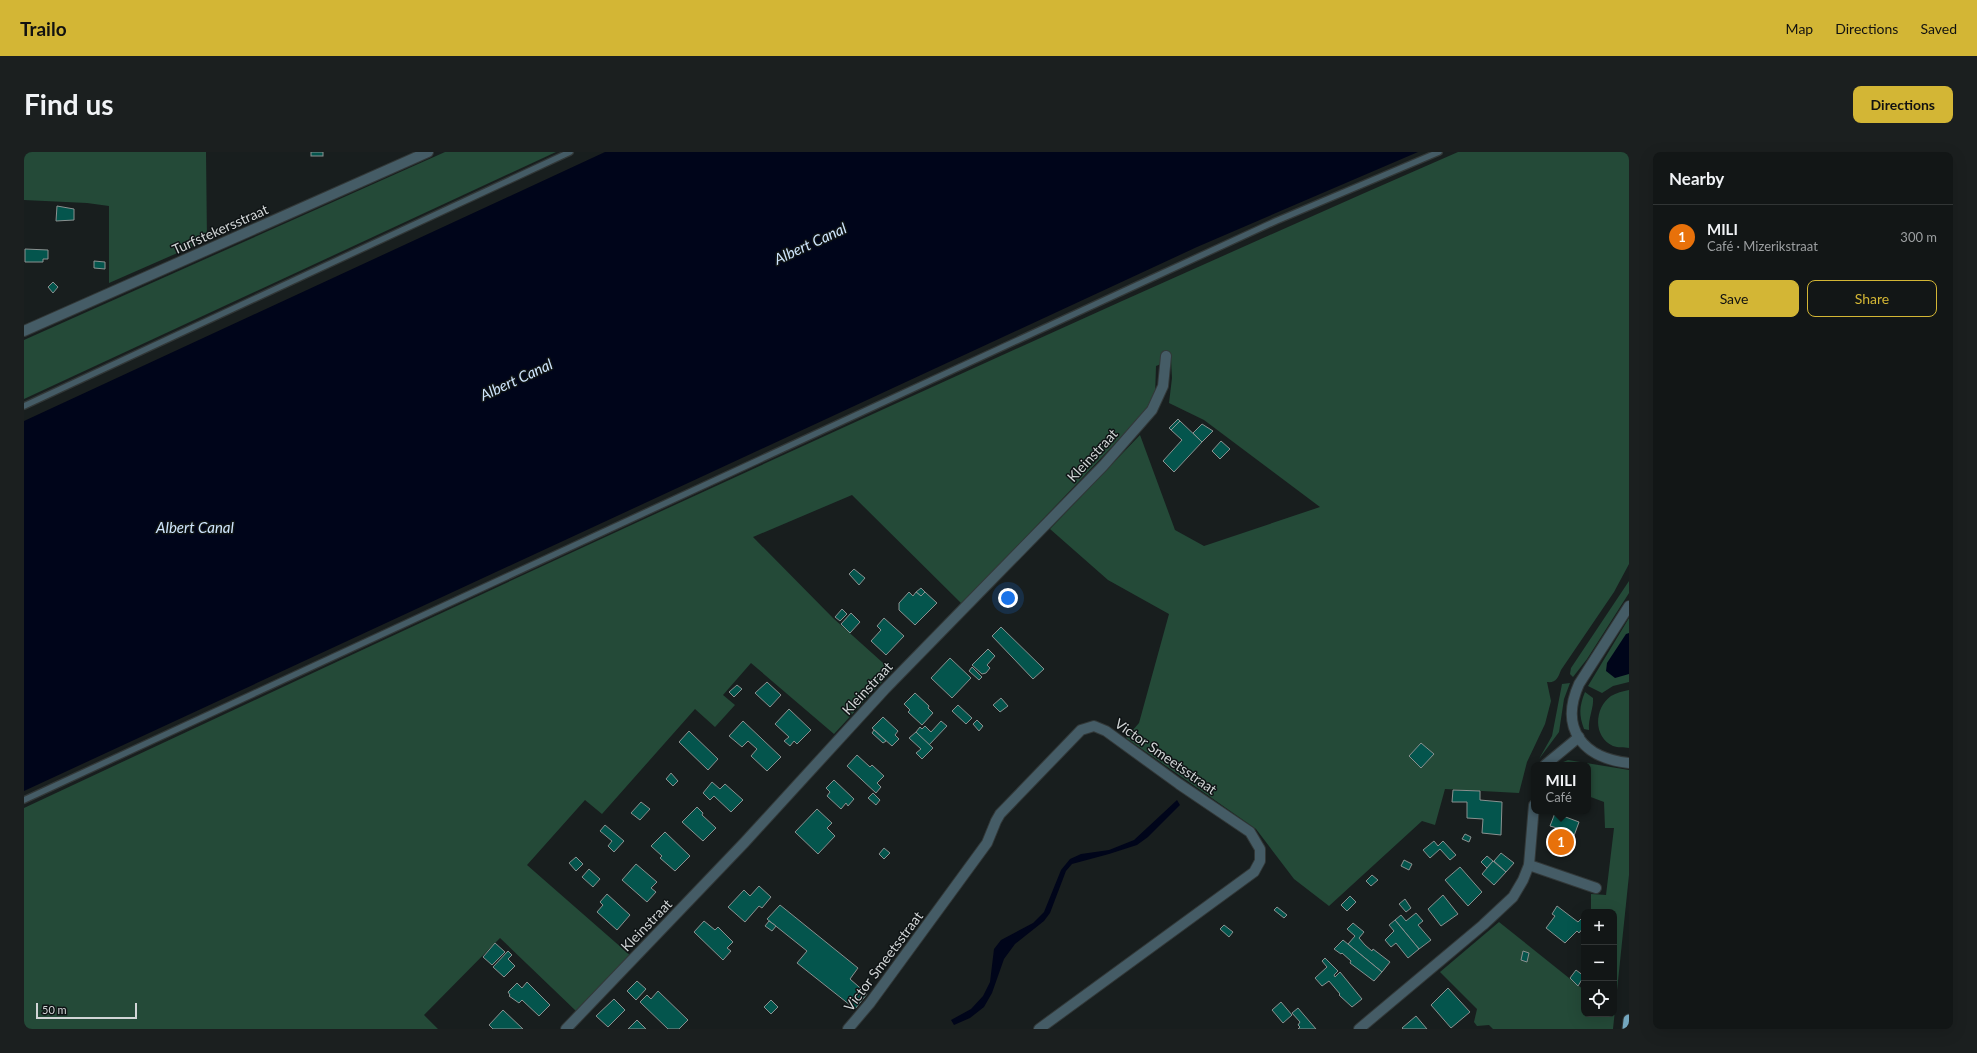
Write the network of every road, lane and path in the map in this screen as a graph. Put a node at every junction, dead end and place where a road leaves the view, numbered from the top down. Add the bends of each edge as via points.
1 (428, 152) edge
2 (570, 152) edge
3 (1439, 152) edge
4 (24, 331) edge
5 (1166, 356) dead end
6 (24, 406) edge
7 (1629, 606) edge
8 (1579, 737) junction
9 (1549, 762) edge
10 (1629, 763) edge
11 (24, 800) edge
12 (1534, 814) edge
13 (1529, 865) junction
14 (1596, 888) dead end
15 (1629, 1020) edge
16 (566, 1029) edge
17 (848, 1029) edge
18 (1039, 1029) edge
19 (1359, 1029) edge
20 (1628, 1029) edge

1 - 4 street, Turfstekersstraat
2 - 6 lane
3 - 11 lane via 1276,221
5 - 16 street, Kleinstraat via 1163,386 1152,410 1103,466 885,689 744,843
7 - 8 street via 1579,684 1574,697 1572,719
8 - 9 street
8 - 10 street via 1587,748 1598,755
12 - 13 street
13 - 14 street
13 - 19 street via 1523,880 1508,901 1483,926
15 - 20 highway
17 - 18 street, Victor Smeetsstraat via 870,1003 987,843 1000,814 1081,730 1094,726 1106,731 1250,832 1260,849 1260,861 1254,872

